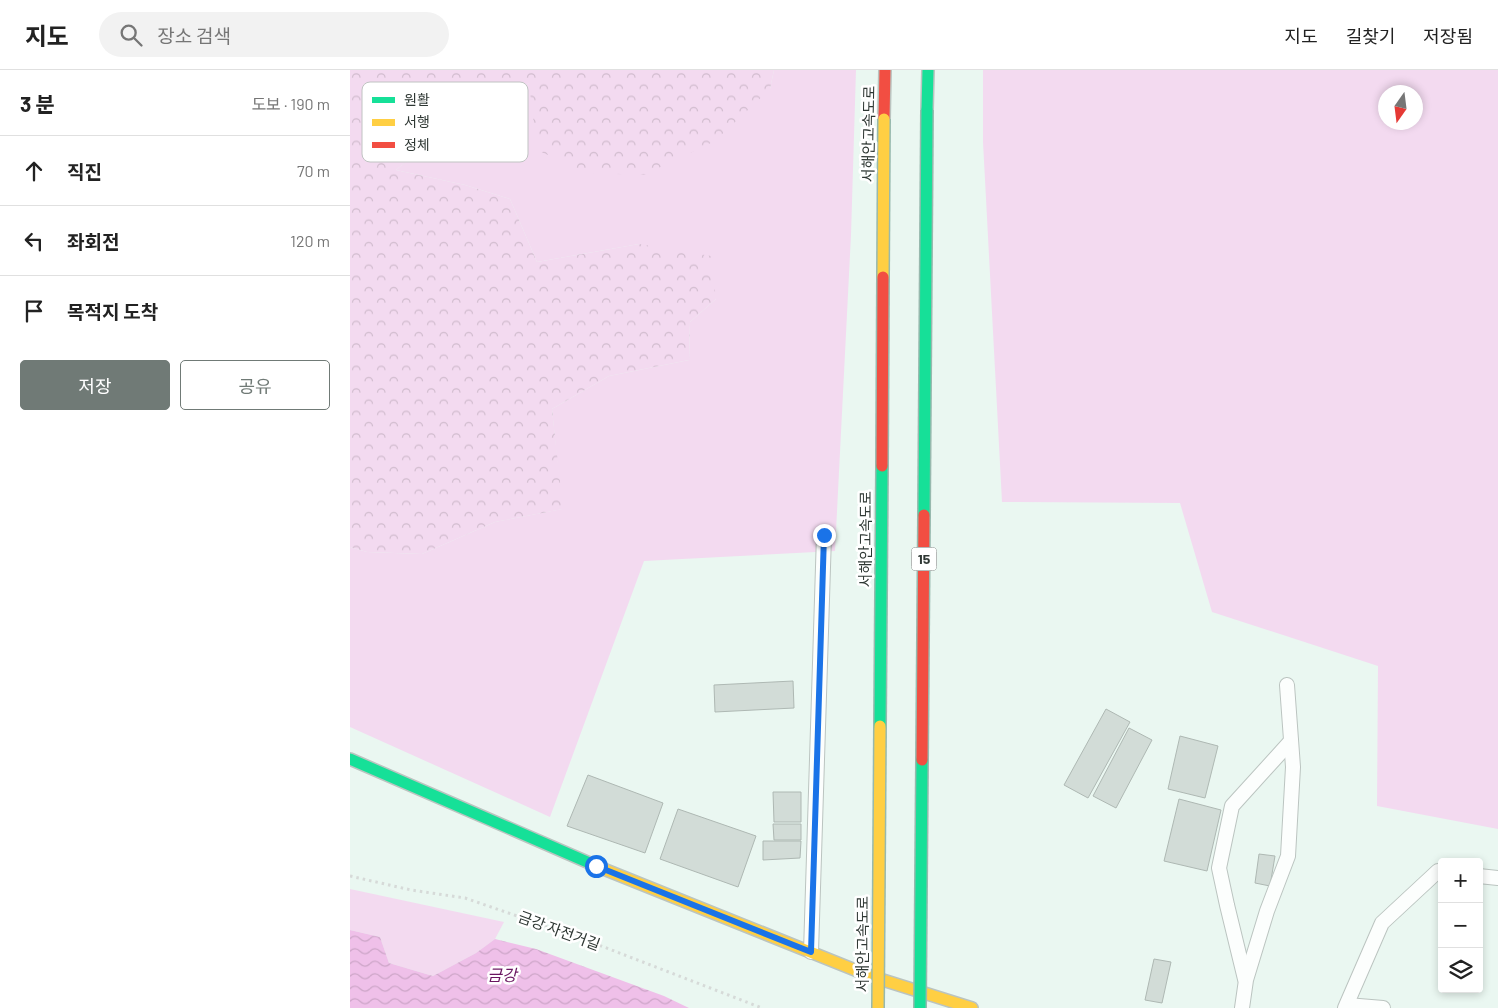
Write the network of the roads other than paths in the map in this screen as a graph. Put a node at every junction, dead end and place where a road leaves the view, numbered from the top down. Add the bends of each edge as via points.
1 (885, 70) edge
2 (928, 70) edge
3 (824, 535) dead end
4 (1287, 685) dead end
5 (1291, 741) junction
6 (350, 759) edge
7 (1438, 870) edge
8 (1483, 876) edge
9 (1498, 878) edge
10 (811, 952) junction
11 (1246, 980) junction
12 (1346, 1006) edge
13 (878, 1008) edge
14 (920, 1008) edge
15 (972, 1008) edge
16 (1242, 1008) edge
17 (1383, 1008) edge

1 - 13 main road, 서해안고속도로, bridge
2 - 14 main road, 15, bridge
3 - 10 lane
4 - 5 lane
5 - 11 lane via 1293,767 1288,856
5 - 11 lane via 1232,806 1219,868
6 - 10 main road via 596,866
7 - 12 lane via 1382,923
8 - 9 lane
10 - 15 main road via 870,976
11 - 16 lane
12 - 17 lane

